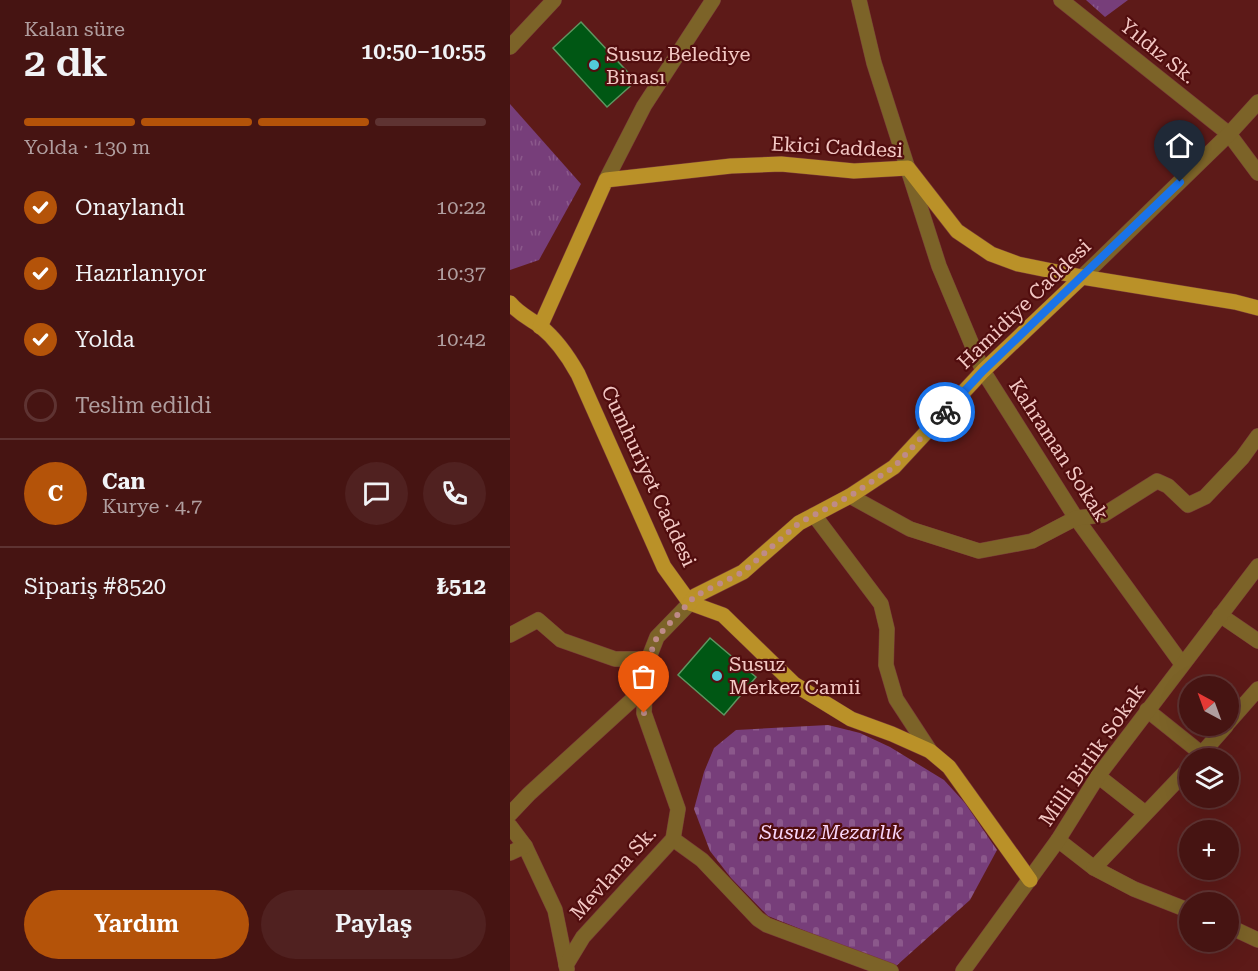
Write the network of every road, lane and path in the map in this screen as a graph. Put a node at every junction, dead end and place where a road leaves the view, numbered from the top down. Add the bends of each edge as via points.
1 (554, 0) edge
2 (713, 0) edge
3 (859, 0) edge
4 (1061, 0) edge
5 (510, 46) edge
6 (1258, 102) edge
7 (1229, 134) junction
8 (908, 168) junction
9 (1258, 173) edge
10 (606, 180) junction
11 (1082, 277) junction
12 (510, 303) edge
13 (1258, 308) edge
14 (540, 327) junction
15 (983, 371) junction
16 (1258, 436) edge
17 (850, 496) junction
18 (814, 515) junction
19 (1076, 518) junction
20 (1258, 566) edge
21 (690, 603) junction
22 (1220, 615) junction
23 (510, 635) edge
24 (1258, 641) edge
25 (648, 659) junction
26 (1182, 664) junction
27 (645, 688) junction
28 (1258, 689) edge
29 (1147, 710) junction
30 (1239, 711) edge
31 (1217, 736) edge
32 (1190, 748) edge
33 (1206, 748) edge
34 (930, 751) junction
35 (1098, 776) junction
36 (1179, 778) edge
37 (1145, 813) junction
38 (510, 814) edge
39 (510, 826) edge
40 (673, 839) junction
41 (1058, 840) junction
42 (525, 846) junction
43 (510, 853) edge
44 (1094, 868) junction
45 (1030, 880) junction
46 (1179, 907) edge
47 (1239, 931) edge
48 (1258, 940) edge
49 (567, 968) edge
50 (891, 971) edge
51 (963, 971) edge

1 - 5 street
2 - 10 street via 644,106
3 - 8 street, Kahraman Sokak via 874,63
4 - 7 street, Yıldız Sk.
6 - 7 street, Hamidiye Caddesi
7 - 9 street, Yıldız Sk.
7 - 11 street, Hamidiye Caddesi
8 - 10 main road, Ekici Caddesi via 854,171 782,164 731,166
8 - 11 main road, Ekici Caddesi via 957,231 990,254
8 - 15 street, Kahraman Sokak via 939,266
10 - 14 main road
11 - 13 main road, Ekici Caddesi
11 - 15 main road, Hamidiye Caddesi
12 - 14 main road, Cumhuriyet Caddesi
14 - 21 main road, Cumhuriyet Caddesi via 560,345 578,374 664,567
15 - 17 main road, Hamidiye Caddesi via 894,467
15 - 19 street, Kahraman Sokak
16 - 19 street via 1205,497 1188,505 1157,481 1103,515
17 - 18 main road, Hamidiye Caddesi
17 - 19 street via 910,529 979,551 1032,541
18 - 21 main road, Hamidiye Caddesi via 799,523 743,572 695,596
18 - 34 street via 881,604 887,629 886,665 896,699
19 - 26 street, Kahraman Sokak
20 - 22 street, Milli Birlik Sokak
21 - 25 street, Mevlana Sk. via 657,637
21 - 34 main road via 723,615 794,684 850,719
22 - 24 street
22 - 26 street, Milli Birlik Sokak
23 - 25 street via 538,620 561,640 615,659
25 - 27 street, Mevlana Sk.
26 - 29 street, Milli Birlik Sokak
27 - 38 street
27 - 40 street, Mevlana Sk. via 644,713 678,809
28 - 30 street
29 - 32 street
29 - 35 street, Milli Birlik Sokak
31 - 33 street
34 - 45 main road via 949,766
35 - 37 street
35 - 41 street, Milli Birlik Sokak
36 - 37 street
37 - 44 street
39 - 42 street
40 - 49 street, Mevlana Sk. via 583,937
40 - 50 street via 702,860 767,925
41 - 44 street
41 - 45 street, Milli Birlik Sokak
42 - 43 street
42 - 49 street via 555,910
44 - 46 street
45 - 51 street, Milli Birlik Sokak
47 - 48 street

